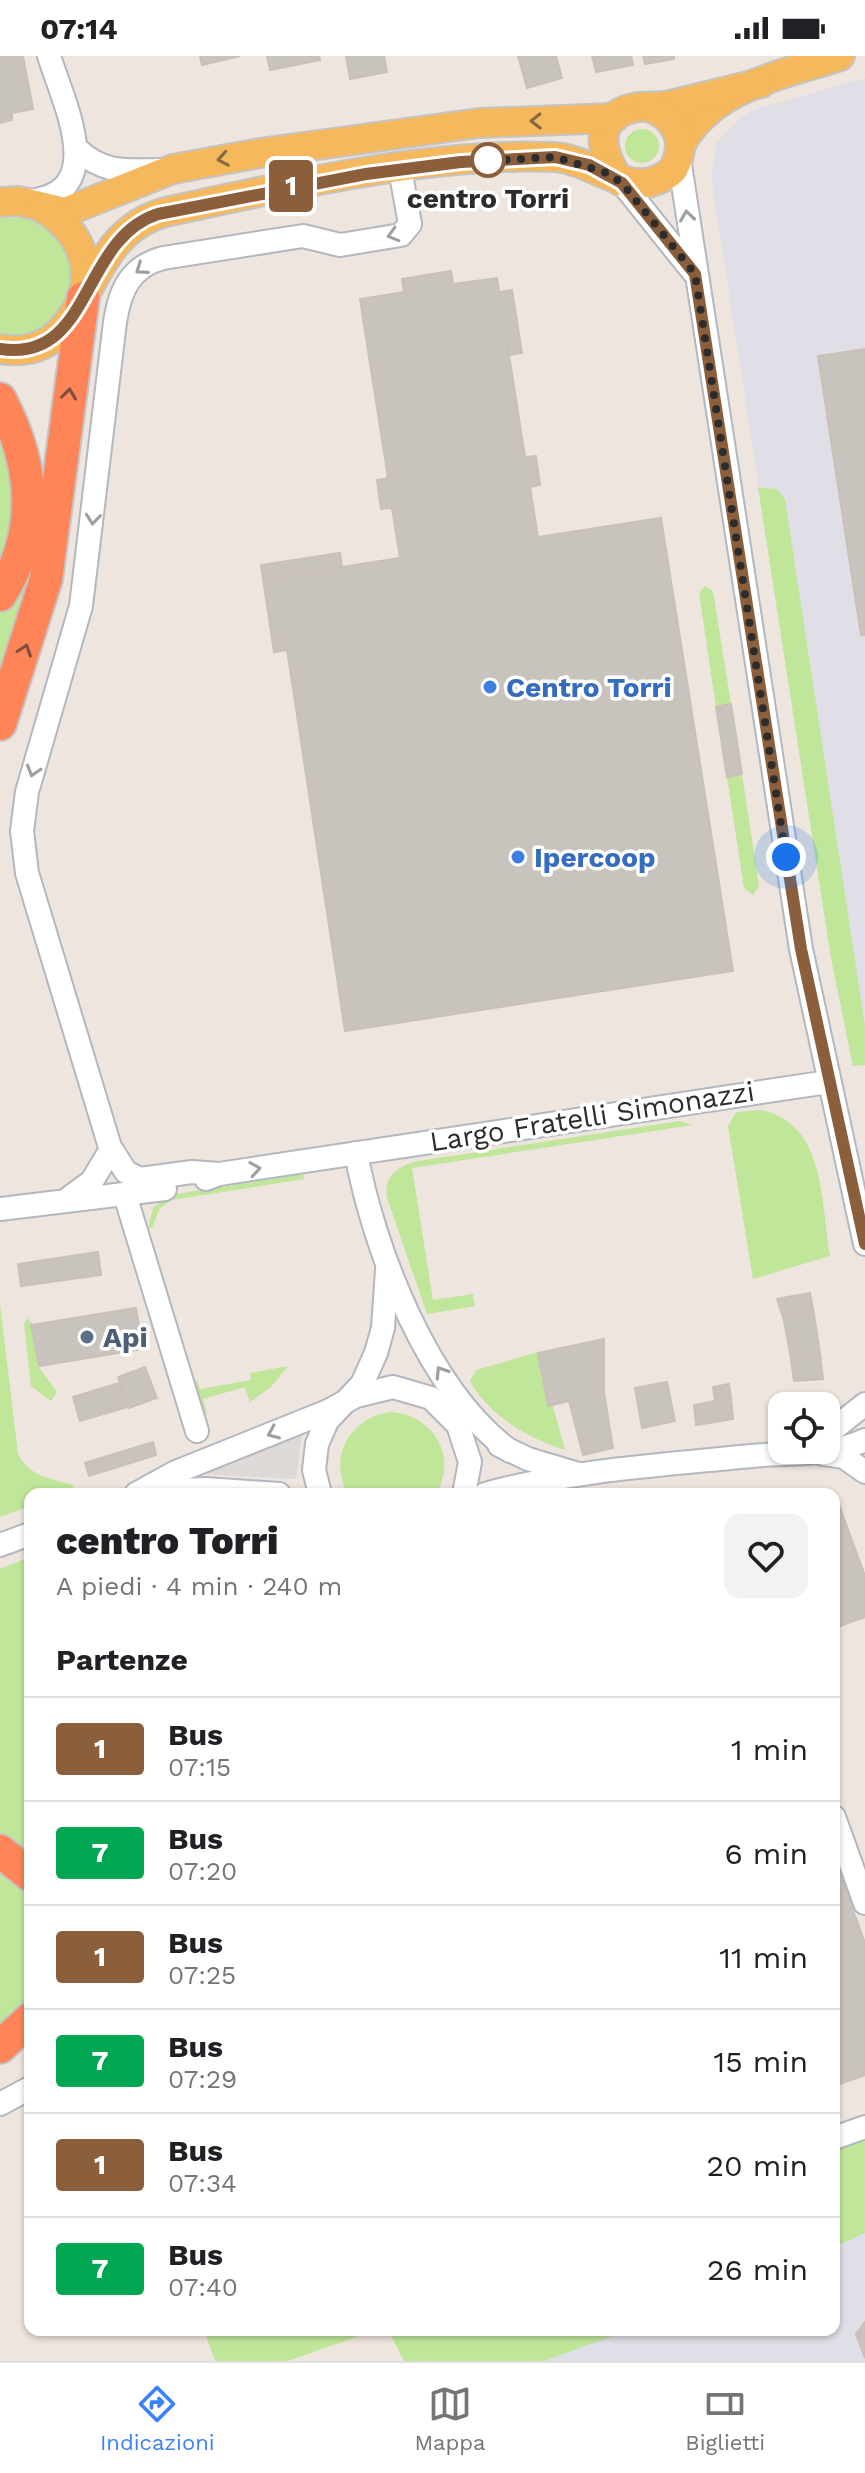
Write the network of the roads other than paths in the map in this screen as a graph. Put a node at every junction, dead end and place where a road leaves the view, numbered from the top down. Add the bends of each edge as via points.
1 (49, 56) edge
2 (840, 56) edge
3 (761, 83) junction
4 (649, 107) junction
5 (614, 118) junction
6 (77, 149) junction
7 (680, 151) junction
8 (173, 169) junction
9 (400, 169) junction
10 (622, 183) junction
11 (21, 204) edge
12 (695, 274) junction
13 (83, 298) junction
14 (0, 349) edge
15 (0, 399) edge
16 (0, 595) edge
17 (0, 724) edge
18 (828, 1082) junction
19 (108, 1151) junction
20 (356, 1153) junction
21 (219, 1174) junction
22 (121, 1196) junction
23 (69, 1198) junction
24 (0, 1209) edge
25 (865, 1244) edge
26 (387, 1270) junction
27 (345, 1403) junction
28 (865, 1404) edge
29 (441, 1405) junction
30 (840, 1427) edge
31 (197, 1431) dead end
32 (865, 1440) edge
33 (840, 1442) edge
34 (510, 1451) junction
35 (768, 1454) edge
36 (840, 1455) edge
37 (865, 1472) edge
38 (576, 1473) junction
39 (148, 1488) edge
40 (318, 1488) edge
41 (466, 1488) edge
42 (511, 1488) edge
43 (24, 1536) edge
44 (0, 1545) edge
45 (840, 1834) edge
46 (0, 1851) edge
47 (24, 1870) edge
48 (865, 1903) edge
49 (24, 2025) edge
50 (0, 2047) edge
51 (24, 2091) edge
52 (0, 2104) edge
53 (865, 2127) edge
54 (840, 2136) edge

1 - 6 street
2 - 3 main road
3 - 4 main road
3 - 7 main road via 711,107 693,122
4 - 5 main road
4 - 7 main road via 671,120
5 -> 8 main road via 458,126
5 - 10 main road via 603,149
6 - 8 street via 108,170
6 - 11 street via 67,186 52,197
7 - 10 main road via 662,179
12 -> 7 street
8 - 11 main road via 72,210
9 - 10 main road via 555,157 589,165
9 - 13 main road via 151,216 116,241
9 -> 19 street via 410,224 401,235 340,245 303,236 163,258 133,274 120,294 81,606 27,792 22,831 27,873
10 - 12 street
11 - 13 main road via 65,224 80,247 86,272
12 - 18 street via 801,949
13 - 14 main road via 70,322 51,340 23,350
17 -> 13 highway via 46,579
15 - 16 highway via 20,445 29,499 22,551
18 - 20 street, Largo Fratelli Simonazzi
18 - 25 street
19 - 21 street via 136,1178
19 - 22 street
19 - 23 street via 92,1181
21 -> 20 street, Largo Fratelli Simonazzi
20 - 26 street
21 - 22 street via 194,1184
22 - 23 street
22 - 31 street
23 - 24 street
26 - 27 street via 379,1345 362,1384
34 -> 26 street via 440,1372
27 - 29 street via 368,1391 393,1387 419,1392
27 -> 39 street
27 - 40 street via 327,1421 317,1444
28 - 30 street
29 - 34 street
29 - 41 street via 468,1448
32 - 33 street
34 - 38 street
35 - 38 street
36 - 37 street
38 - 42 street
43 - 44 street
45 - 48 street
46 - 47 highway
49 - 50 highway
51 - 52 street
53 - 54 street

